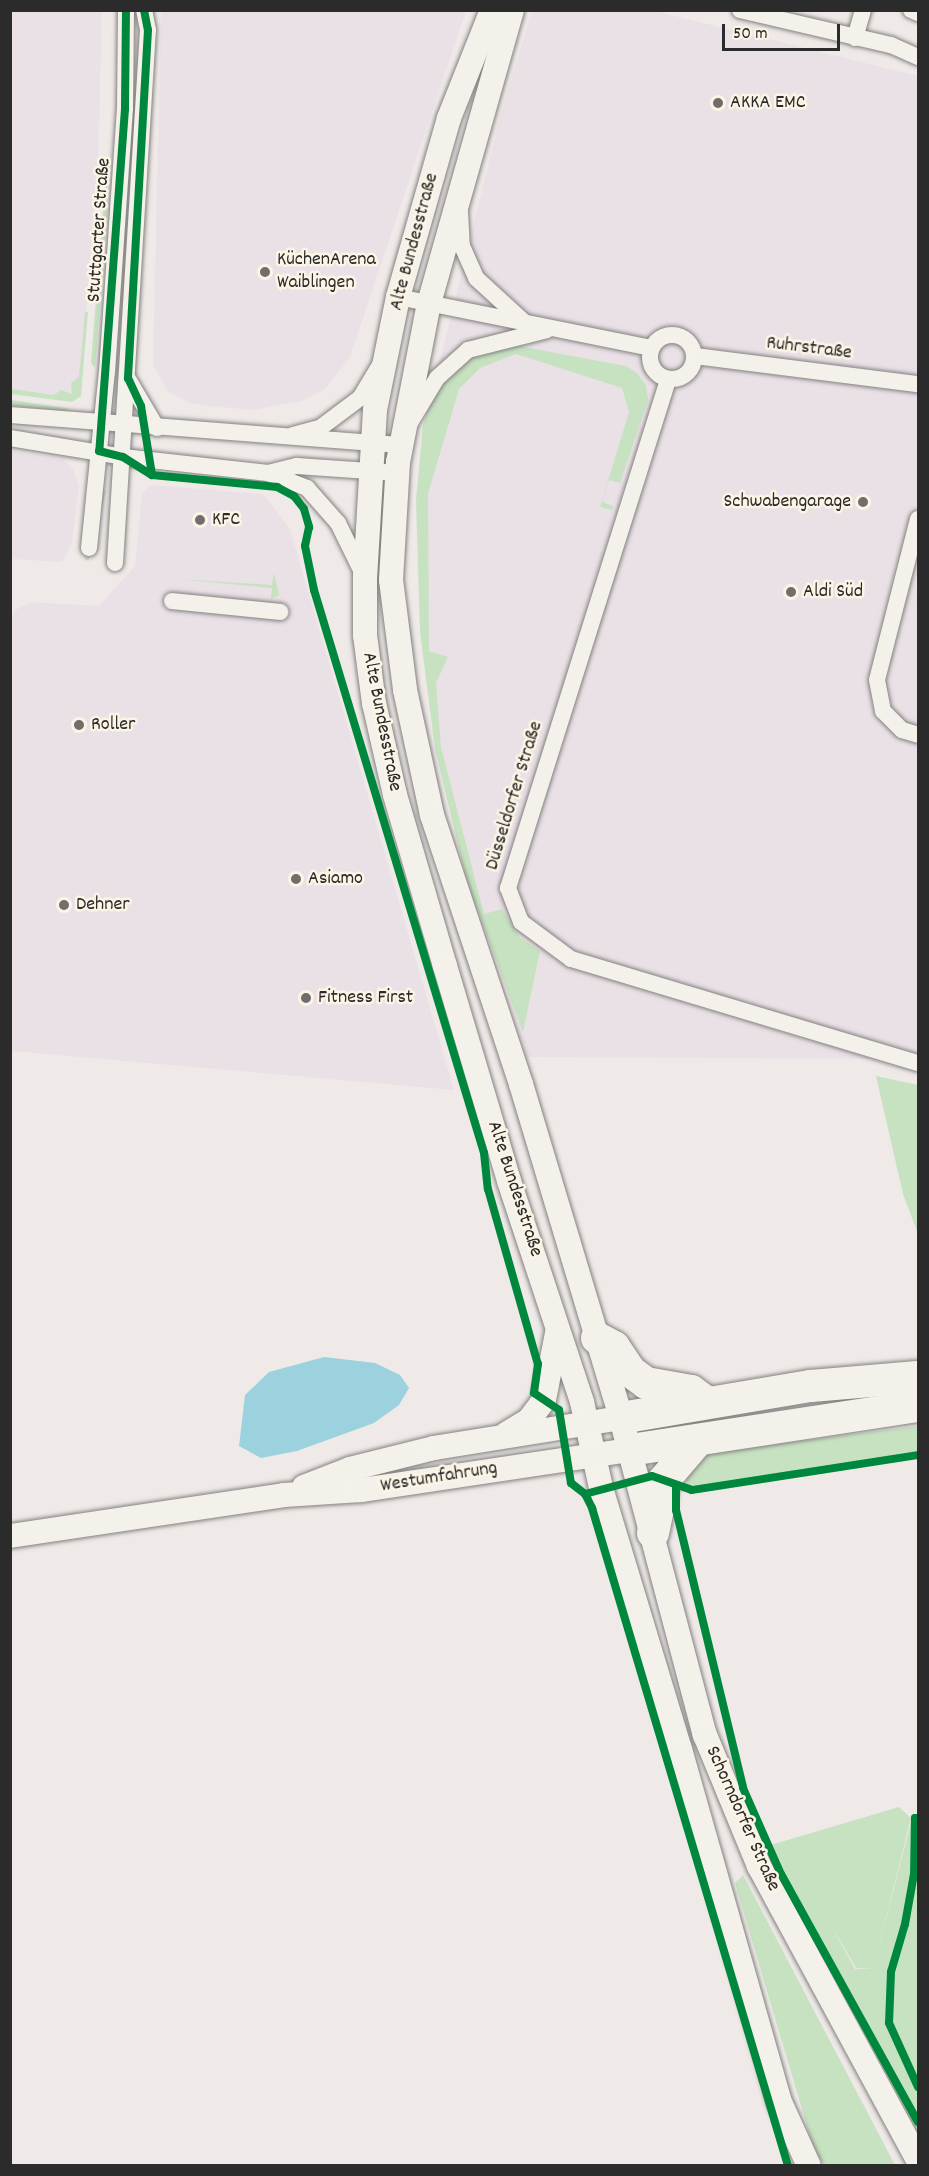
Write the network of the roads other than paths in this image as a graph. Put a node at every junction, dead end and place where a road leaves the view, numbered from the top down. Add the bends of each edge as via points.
1 (126, 10) edge
2 (144, 10) edge
3 (492, 10) edge
4 (512, 10) edge
5 (741, 10) edge
6 (863, 10) edge
7 (911, 10) edge
8 (918, 13) edge
9 (855, 38) junction
10 (891, 45) junction
11 (918, 46) edge
12 (918, 57) edge
13 (459, 189) junction
14 (398, 297) junction
15 (429, 303) junction
16 (524, 322) junction
17 (550, 329) junction
18 (652, 348) junction
19 (695, 356) junction
20 (385, 358) junction
21 (107, 372) junction
22 (128, 378) junction
23 (668, 380) junction
24 (918, 384) edge
25 (10, 415) edge
26 (72, 421) junction
27 (102, 423) junction
28 (125, 425) junction
29 (157, 428) junction
30 (405, 437) junction
31 (10, 438) edge
32 (281, 439) junction
33 (372, 446) junction
34 (99, 451) junction
35 (123, 458) junction
36 (370, 471) junction
37 (398, 472) junction
38 (268, 473) junction
39 (918, 519) edge
40 (89, 548) dead end
41 (115, 562) dead end
42 (365, 576) junction
43 (172, 601) dead end
44 (280, 612) dead end
45 (918, 735) edge
46 (918, 1063) edge
47 (558, 1324) junction
48 (597, 1338) junction
49 (918, 1377) edge
50 (708, 1403) junction
51 (918, 1406) edge
52 (621, 1418) junction
53 (586, 1422) junction
54 (500, 1437) junction
55 (698, 1440) junction
56 (630, 1450) junction
57 (594, 1455) junction
58 (284, 1495) junction
59 (653, 1533) junction
60 (10, 1536) edge
61 (918, 2160) edge
62 (809, 2166) edge

1 - 21 street, Stuttgarter Straße via 125,109
2 - 22 street, Stuttgarter Straße via 148,30
3 - 14 main road, Alte Bundesstraße via 449,118
4 - 13 main road, Alte Bundesstraße
5 - 9 street
6 - 9 street
7 - 8 street
9 - 10 street
10 - 11 street
10 - 12 street
13 - 15 main road, Alte Bundesstraße
13 - 16 street via 462,246 476,278
14 - 15 street
14 - 20 main road, Alte Bundesstraße
15 - 16 street
15 - 30 main road, Alte Bundesstraße
16 - 17 street
17 - 18 street
17 - 30 street via 468,350 437,378
18 - 19 street via 669,334 679,335 689,341
18 - 23 street via 651,362 656,372
19 - 23 street via 689,371
19 - 24 street, Ruhrstraße
20 - 32 street via 360,398 320,428
20 - 33 main road, Alte Bundesstraße
21 - 26 street, Stuttgarter Straße via 94,407
21 - 27 street, Stuttgarter Straße
22 - 28 street, Stuttgarter Straße
22 - 29 street
23 - 46 street, Düsseldorfer Straße via 508,888 521,922 571,959
25 - 26 street
26 - 27 street
27 - 28 street
27 - 34 street, Stuttgarter Straße
28 - 29 street
28 - 35 street, Stuttgarter Straße
29 - 32 street
30 - 33 street
30 - 37 main road, Alte Bundesstraße
31 - 34 street
32 - 33 street
33 - 36 main road, Alte Bundesstraße
34 - 35 street
34 - 40 street, Stuttgarter Straße
35 - 38 street
35 - 41 street, Stuttgarter Straße
36 - 37 street
36 - 38 street via 297,466
36 - 42 main road, Alte Bundesstraße
37 - 48 main road, Alte Bundesstraße via 391,580 405,690 432,815 521,1084
38 - 42 street via 307,488 338,523
39 - 45 street via 878,680 883,711 902,730
42 - 47 main road, Alte Bundesstraße via 365,635 374,703 395,795 509,1181
43 - 44 street
47 - 53 main road, Alte Bundesstraße
47 - 54 main road via 544,1400 529,1420
48 - 50 highway via 614,1347 631,1372 646,1383 691,1391
48 - 52 main road, Alte Bundesstraße
49 - 50 highway via 811,1386
50 - 52 highway
51 - 55 highway
52 - 53 main road, Westumfahrung
52 - 56 main road, Schorndorfer Straße
53 - 54 main road, Westumfahrung
53 - 57 main road, Schorndorfer Straße
54 - 58 main road, Westumfahrung via 392,1458
55 - 56 highway
55 - 59 highway via 664,1480
56 - 57 main road, Westumfahrung
56 - 59 main road, Schorndorfer Straße
57 - 58 main road, Westumfahrung via 361,1490
57 - 62 main road, Schorndorfer Straße via 779,2100
58 - 60 main road, Westumfahrung
59 - 61 main road, Schorndorfer Straße via 691,1690 736,1817

